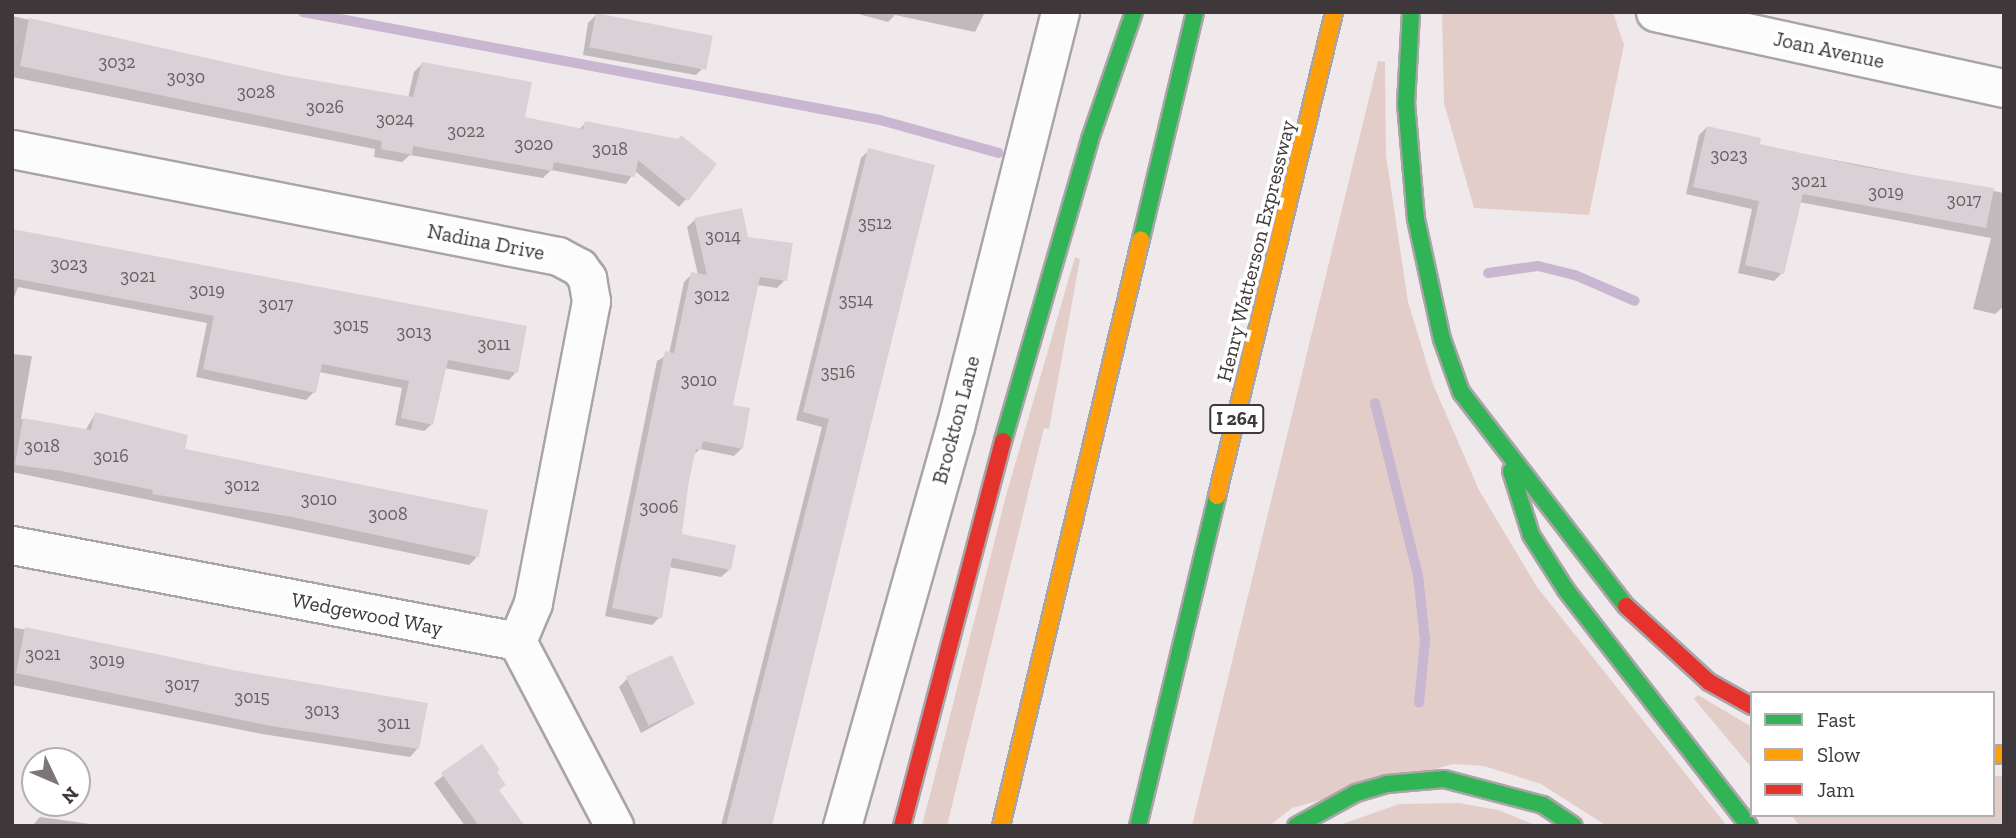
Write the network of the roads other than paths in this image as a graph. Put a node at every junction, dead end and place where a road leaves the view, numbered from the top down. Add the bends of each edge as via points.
1 (1060, 12) edge
2 (1134, 12) edge
3 (1195, 12) edge
4 (1334, 12) edge
5 (1410, 12) edge
6 (1655, 12) edge
7 (2004, 88) edge
8 (12, 149) edge
9 (1502, 443) junction
10 (12, 545) edge
11 (517, 641) junction
12 (1750, 705) edge
13 (614, 826) edge
14 (842, 826) edge
15 (902, 826) edge
16 (1001, 826) edge
17 (1138, 826) edge
18 (1296, 826) edge
19 (1574, 826) edge
20 (1749, 826) edge

1 - 14 street, Brockton Lane via 965,390
2 - 15 highway via 1090,139 1003,441
3 - 16 highway
4 - 17 highway, Henry Watterson Expressway / I 264
5 - 9 highway via 1406,103 1426,277 1461,392
6 - 7 street, Joan Avenue
8 - 11 street, Nadina Drive via 558,256 579,267 587,278 592,301 533,603
9 - 12 highway via 1602,579 1641,623 1709,682
9 - 20 highway via 1531,535 1566,590
10 - 11 street, Wedgewood Way
11 - 13 street
18 - 19 highway via 1356,793 1387,784 1444,779 1523,798

